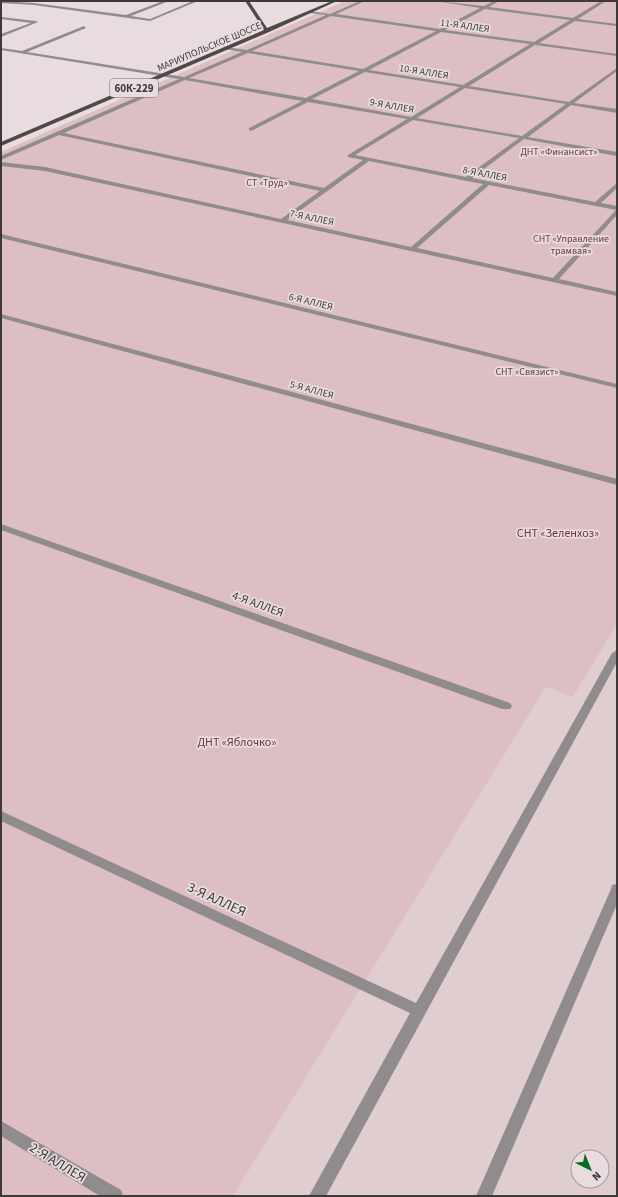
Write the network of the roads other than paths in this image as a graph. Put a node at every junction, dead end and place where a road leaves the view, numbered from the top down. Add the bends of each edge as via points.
1 (167, 1) edge
2 (196, 1) edge
3 (247, 1) edge
4 (335, 1) edge
5 (363, 1) edge
6 (437, 1) edge
7 (497, 1) edge
8 (604, 1) edge
9 (1, 2) edge
10 (27, 5) junction
11 (20, 8) dead end
12 (485, 8) junction
13 (310, 12) junction
14 (7, 13) dead end
15 (332, 15) junction
16 (126, 16) junction
17 (1, 17) edge
18 (573, 20) junction
19 (617, 25) edge
20 (84, 27) dead end
21 (441, 30) junction
22 (267, 31) junction
23 (1, 36) edge
24 (534, 44) junction
25 (227, 48) junction
26 (1, 49) edge
27 (249, 51) junction
28 (21, 53) junction
29 (617, 55) edge
30 (617, 69) edge
31 (364, 70) junction
32 (164, 75) junction
33 (184, 78) junction
34 (463, 86) junction
35 (306, 100) junction
36 (570, 104) junction
37 (617, 112) edge
38 (411, 118) junction
39 (251, 129) dead end
40 (58, 133) junction
41 (524, 138) junction
42 (1, 144) edge
43 (617, 154) edge
44 (1, 158) edge
45 (367, 160) junction
46 (1, 164) edge
47 (467, 179) junction
48 (486, 183) junction
49 (617, 185) edge
50 (325, 190) junction
51 (596, 204) junction
52 (617, 209) edge
53 (282, 221) junction
54 (1, 236) edge
55 (412, 249) junction
56 (554, 281) junction
57 (617, 294) edge
58 (1, 316) edge
59 (617, 386) edge
60 (617, 482) edge
61 (3, 529) edge
62 (617, 652) edge
63 (506, 706) dead end
64 (1, 816) edge
65 (617, 889) edge
66 (420, 1011) junction
67 (1, 1128) edge
68 (115, 1196) edge
69 (317, 1196) edge
70 (484, 1196) edge

1 - 16 street
2 - 16 street via 150,20
3 - 22 main road
4 - 13 main road, МАРИУПОЛЬСКОЕ ШОССЕ / 60К-229
5 - 15 street
6 - 12 street
7 - 12 street
8 - 18 street
9 - 10 street
10 - 11 street
10 - 16 street
12 - 18 street
12 - 21 street
13 - 15 street, 11-Я АЛЛЕЯ
13 - 22 main road, МАРИУПОЛЬСКОЕ ШОССЕ / 60К-229
14 - 17 street
15 - 21 street, 11-Я АЛЛЕЯ
15 - 27 street
17 - 23 street via 36,22
18 - 19 street
18 - 24 street
20 - 28 street
21 - 24 street, 11-Я АЛЛЕЯ
21 - 31 street
22 - 25 main road, МАРИУПОЛЬСКОЕ ШОССЕ / 60К-229
24 - 29 street, 11-Я АЛЛЕЯ
24 - 34 street
25 - 27 street, 10-Я АЛЛЕЯ
25 - 32 main road, МАРИУПОЛЬСКОЕ ШОССЕ / 60К-229
26 - 28 street, 9-Я АЛЛЕЯ
27 - 31 street, 10-Я АЛЛЕЯ
27 - 33 street
28 - 32 street, 9-Я АЛЛЕЯ
30 - 36 street
31 - 34 street, 10-Я АЛЛЕЯ
31 - 35 street
32 - 33 street, 9-Я АЛЛЕЯ
32 - 42 main road, МАРИУПОЛЬСКОЕ ШОССЕ / 60К-229
33 - 35 street, 9-Я АЛЛЕЯ
33 - 40 street
34 - 36 street, 10-Я АЛЛЕЯ
34 - 38 street
35 - 38 street, 9-Я АЛЛЕЯ
35 - 39 street
36 - 37 street, 10-Я АЛЛЕЯ
36 - 41 street
38 - 41 street, 9-Я АЛЛЕЯ
38 - 45 street, 8-Я АЛЛЕЯ via 350,156
40 - 44 street
40 - 50 street
41 - 43 street, 9-Я АЛЛЕЯ
41 - 47 street
45 - 47 street, 8-Я АЛЛЕЯ
45 - 50 street
46 - 53 street, 7-Я АЛЛЕЯ via 45,169
47 - 48 street, 8-Я АЛЛЕЯ
48 - 51 street, 8-Я АЛЛЕЯ
48 - 55 street
49 - 51 street
50 - 53 street
51 - 52 street, 8-Я АЛЛЕЯ
52 - 56 street
53 - 55 street, 7-Я АЛЛЕЯ
54 - 59 street, 6-Я АЛЛЕЯ
55 - 56 street, 7-Я АЛЛЕЯ
56 - 57 street, 7-Я АЛЛЕЯ
58 - 60 street, 5-Я АЛЛЕЯ
61 - 63 street, 4-Я АЛЛЕЯ
62 - 66 street via 519,825
64 - 66 street, 3-Я АЛЛЕЯ
65 - 70 street
66 - 69 street
67 - 68 street, 2-Я АЛЛЕЯ

